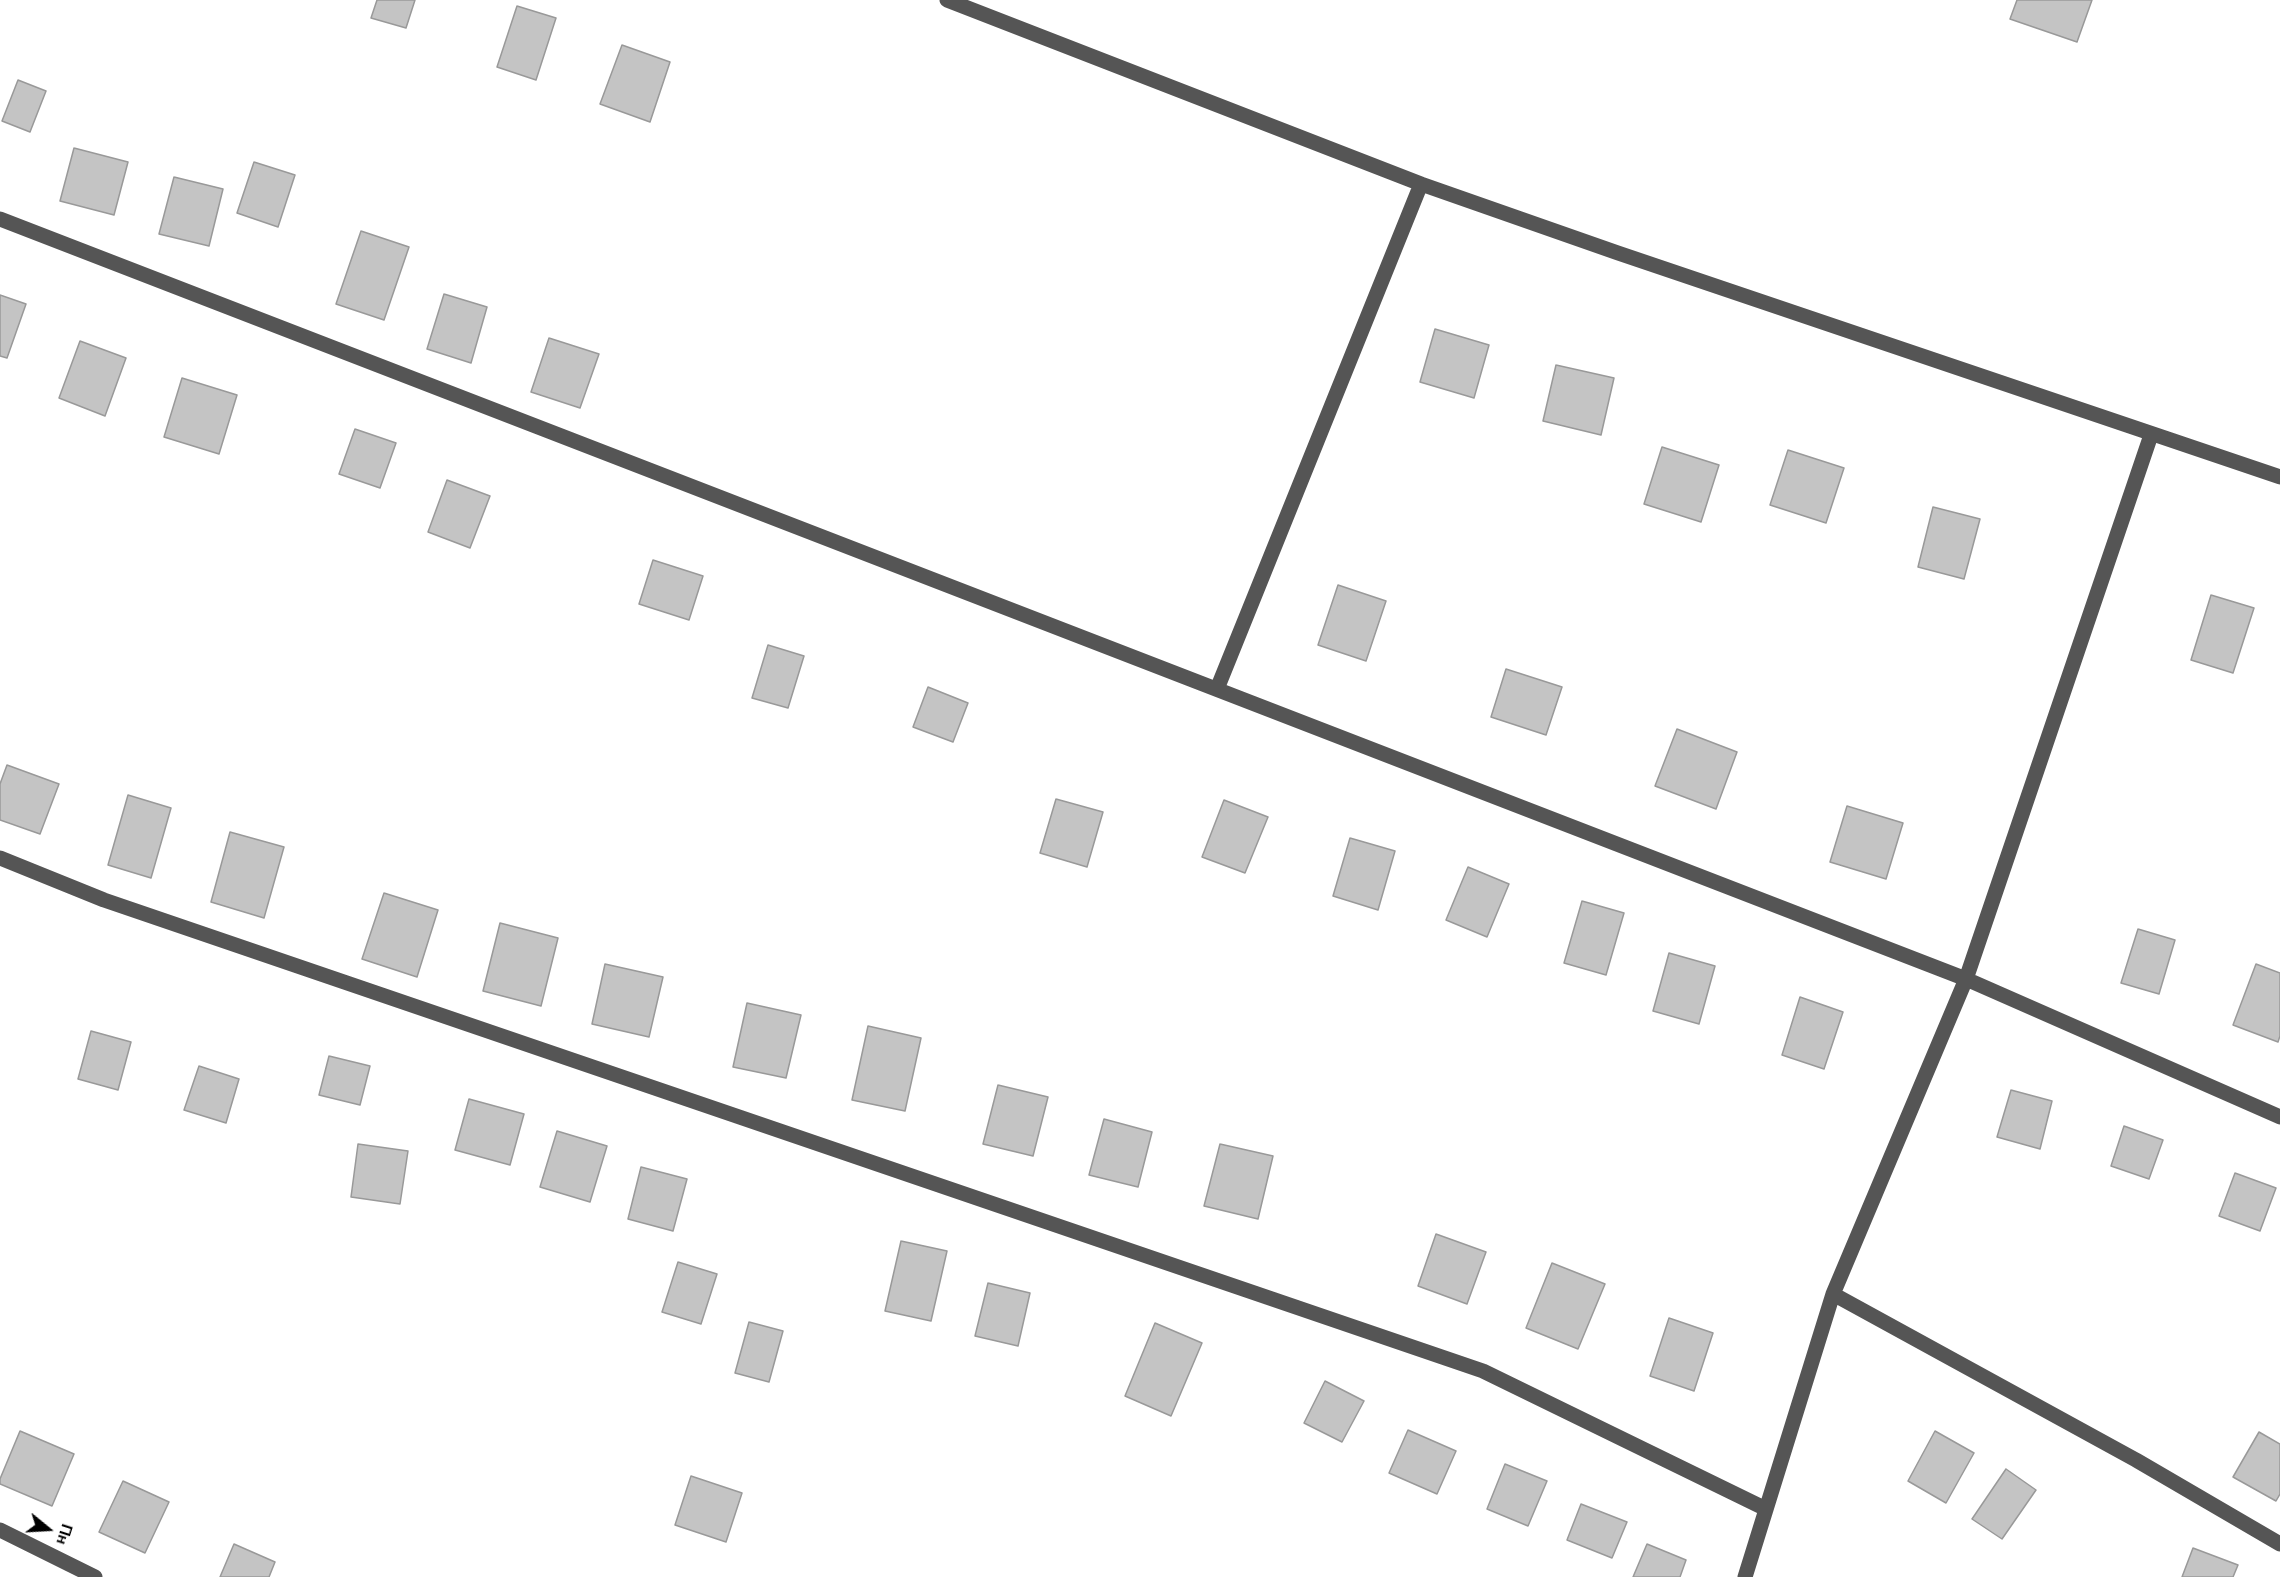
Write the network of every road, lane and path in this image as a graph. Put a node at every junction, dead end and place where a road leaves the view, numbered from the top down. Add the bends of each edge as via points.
1 (947, 0) edge
2 (1420, 184) junction
3 (0, 219) edge
4 (2151, 435) junction
5 (2280, 477) edge
6 (1216, 689) junction
7 (0, 858) edge
8 (1966, 979) junction
9 (2280, 1117) edge
10 (1833, 1294) junction
11 (1766, 1509) junction
12 (0, 1530) edge
13 (2280, 1544) edge
14 (95, 1577) edge
15 (1745, 1577) edge

1 - 2 street
2 - 4 street
2 - 6 street
3 - 6 street
4 - 5 street
4 - 8 street
6 - 8 street
7 - 11 street via 104,900 1483,1371
8 - 9 street
8 - 10 street
10 - 11 street
10 - 13 street via 2136,1460
11 - 15 street
12 - 14 street

